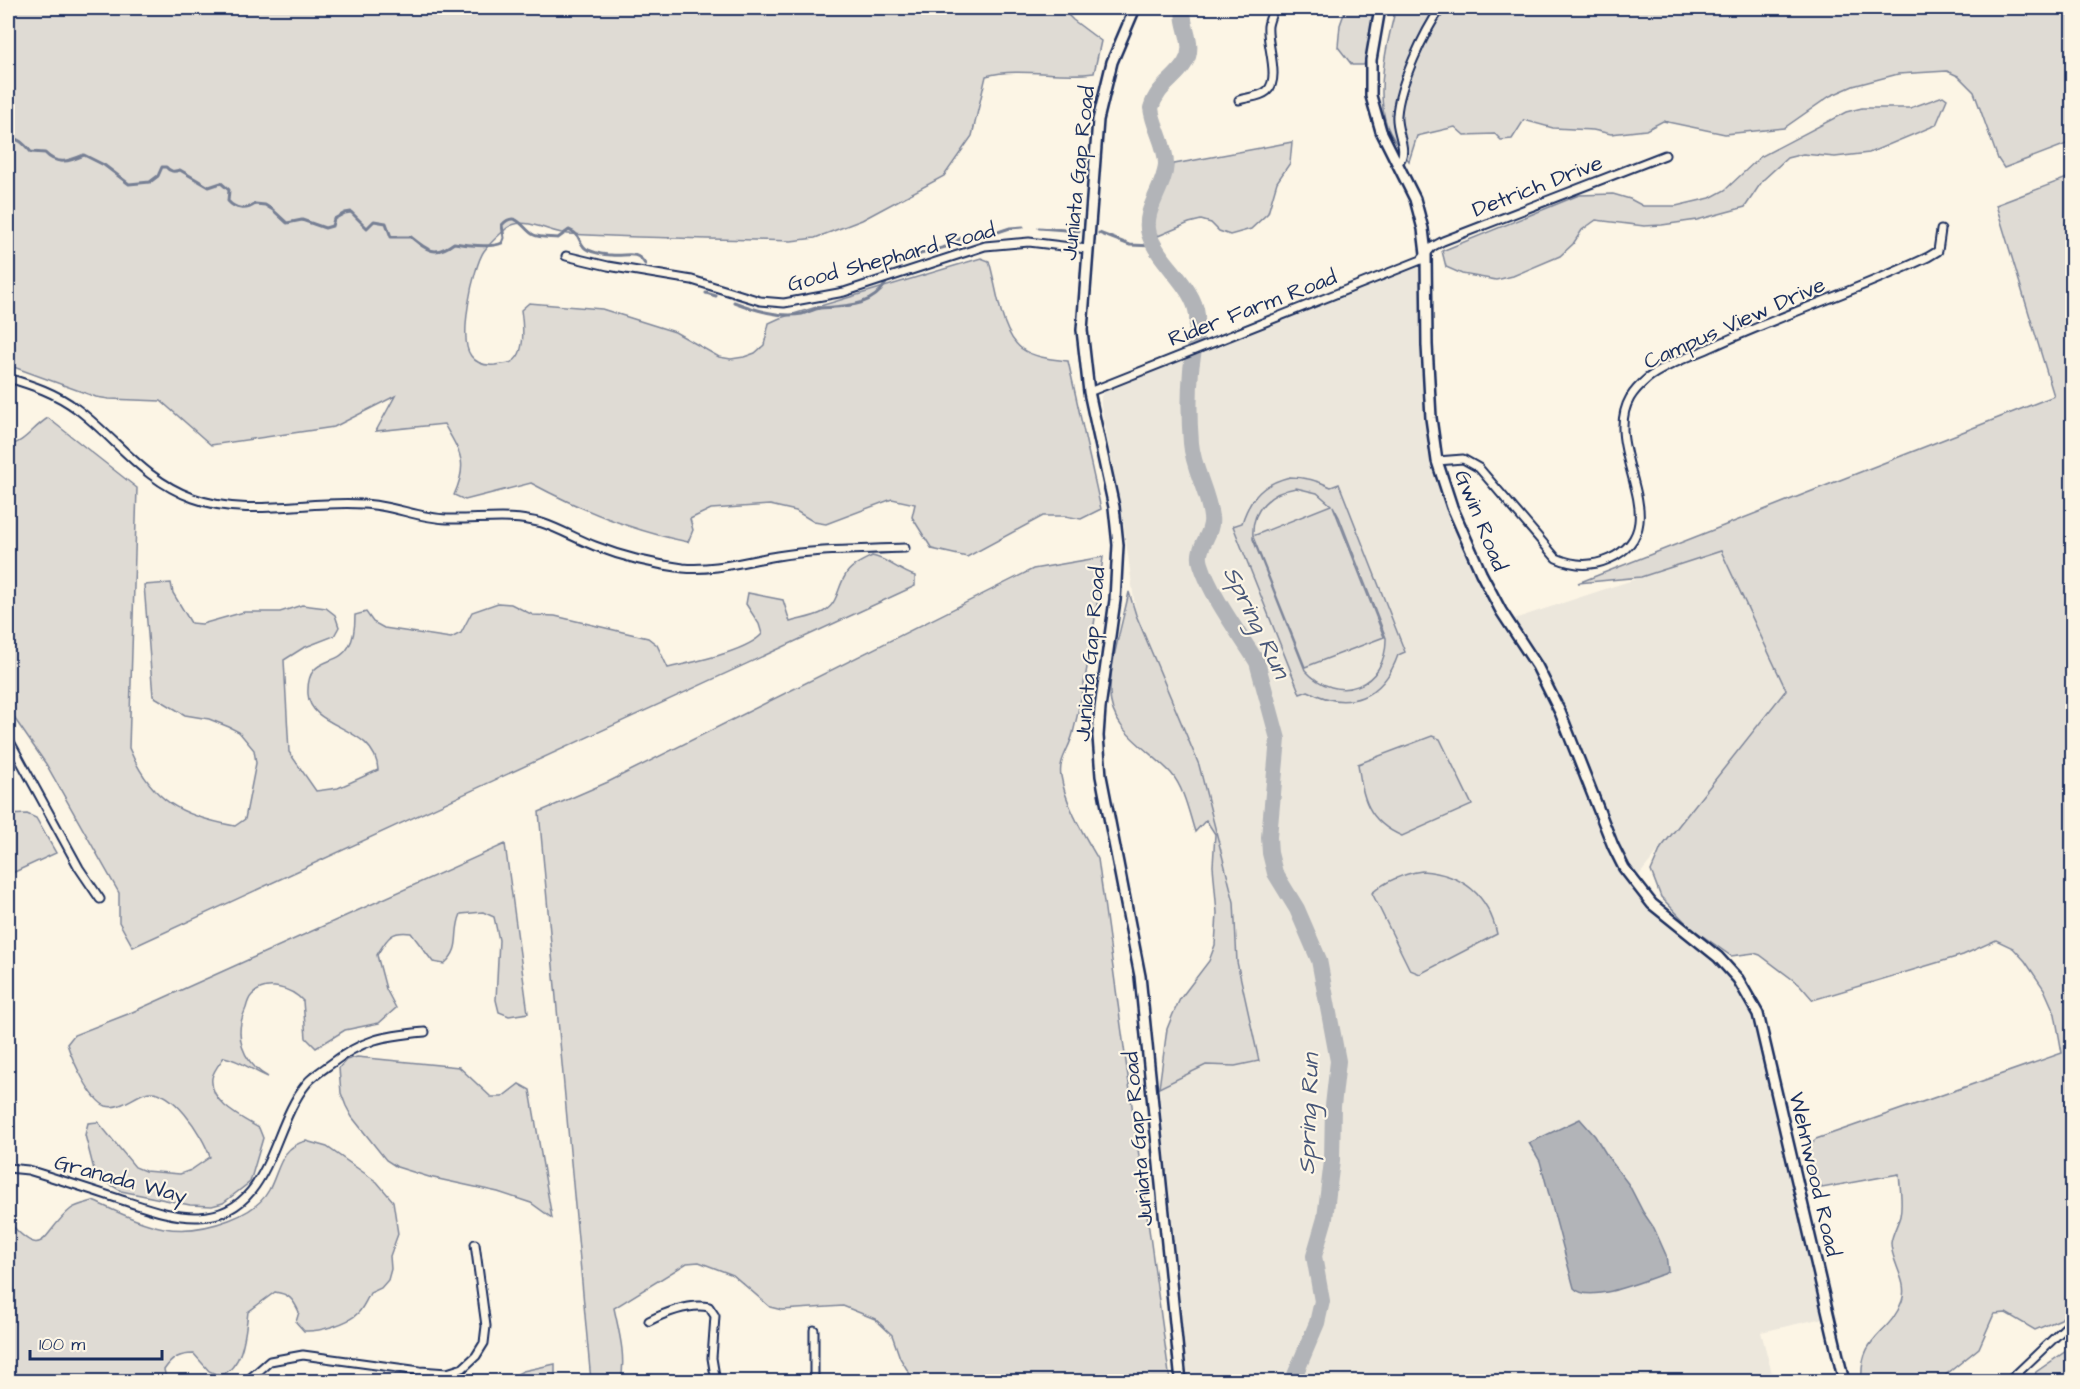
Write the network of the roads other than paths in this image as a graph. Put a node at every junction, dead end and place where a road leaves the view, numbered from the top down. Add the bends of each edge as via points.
1 (1135, 8) edge
2 (1274, 8) edge
3 (1380, 8) edge
4 (1441, 8) edge
5 (1239, 99) dead end
6 (1665, 155) dead end
7 (1398, 164) junction
8 (1941, 230) dead end
9 (1087, 249) junction
10 (1426, 254) junction
11 (566, 256) dead end
12 (8, 378) edge
13 (1089, 392) junction
14 (1437, 461) junction
15 (905, 548) dead end
16 (8, 738) edge
17 (100, 899) dead end
18 (1738, 979) joint
19 (425, 1032) dead end
20 (8, 1168) edge
21 (475, 1244) dead end
22 (650, 1321) dead end
23 (2073, 1322) edge
24 (814, 1330) dead end
25 (246, 1382) edge
26 (716, 1382) edge
27 (814, 1382) edge
28 (1181, 1382) edge
29 (1844, 1382) edge
30 (2008, 1382) edge

1 - 9 street, Juniata Gap Road via 1114,55 1102,97
2 - 5 street via 1268,25 1272,68 1269,89
3 - 7 street, Gwin Road via 1371,60 1371,96 1374,113
4 - 7 street via 1410,69 1396,114 1403,149
6 - 10 street, Detrich Drive via 1443,241
7 - 10 street, Gwin Road via 1420,213
8 - 14 street, Campus View Drive via 1938,251 1928,257 1754,328 1656,373 1638,387 1625,408 1622,427 1639,508 1639,529 1628,547 1609,559 1587,565 1556,558 1479,468 1462,459
9 - 11 street, Good Shephard Road via 1029,242 985,246 844,292 784,303 760,301 692,280
9 - 13 street, Juniata Gap Road via 1082,330
10 - 13 street, Rider Farm Road via 1421,260
10 - 14 street, Gwin Road via 1427,345
12 - 15 street via 63,399 162,483 214,504 363,504 416,516 527,520 628,557 685,568 722,567 819,551
13 - 28 street, Juniata Gap Road via 1114,507 1118,545 1098,736 1101,776 1140,976
14 - 18 street, Gwin Road via 1481,573 1560,712 1624,868 1652,904 1718,957
16 - 17 street
18 - 29 street, Wehnwood Road via 1758,1014
19 - 20 street, Granada Way via 388,1035 358,1046 308,1082 290,1110 255,1188 238,1204 221,1212 199,1216 162,1212 28,1170
21 - 25 street via 486,1326 484,1343 463,1368 447,1373 420,1371 303,1355 270,1361
22 - 26 street via 697,1305 709,1307 715,1317 712,1358
23 - 30 street
24 - 27 street

